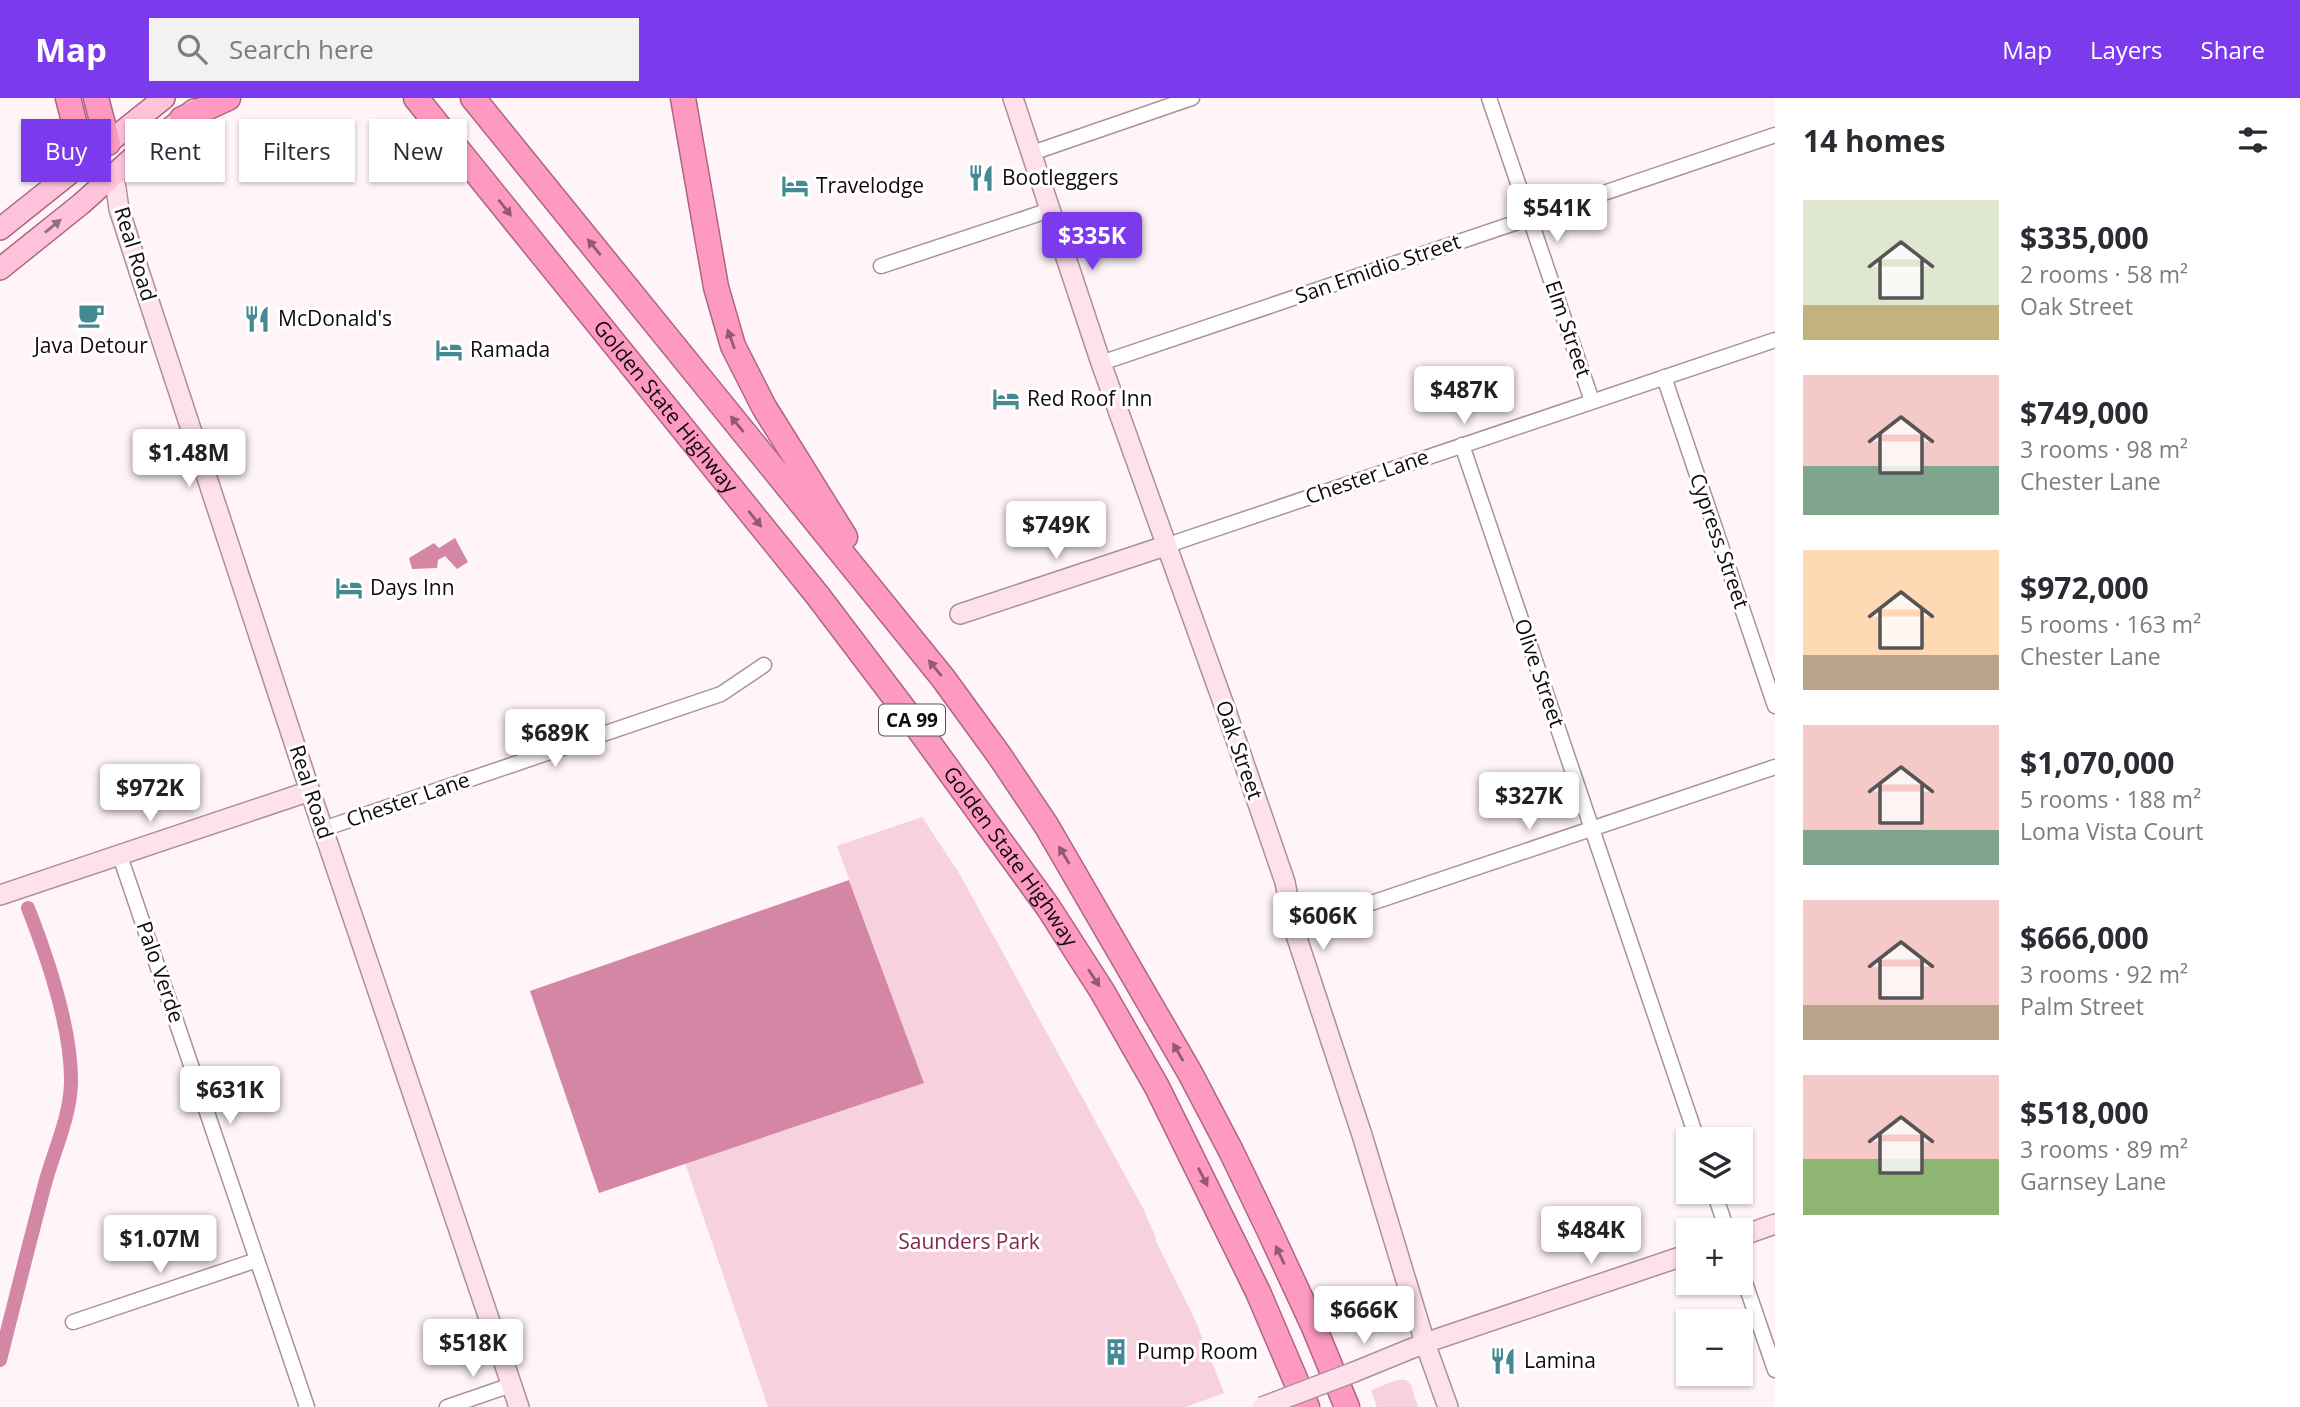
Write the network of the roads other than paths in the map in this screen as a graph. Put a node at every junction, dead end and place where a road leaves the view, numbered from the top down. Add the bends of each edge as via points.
1 (68, 98) edge
2 (96, 98) edge
3 (164, 98) edge
4 (210, 98) edge
5 (228, 98) edge
6 (416, 98) edge
7 (473, 98) edge
8 (683, 98) edge
9 (1013, 98) edge
10 (1192, 98) edge
11 (1489, 98) edge
12 (73, 119) edge
13 (102, 119) edge
14 (182, 119) joint
15 (1775, 135) edge
16 (111, 141) edge
17 (1032, 153) junction
18 (111, 159) edge
19 (125, 166) edge
20 (111, 173) edge
21 (114, 175) junction
22 (59, 182) edge
23 (1051, 210) junction
24 (1530, 218) junction
25 (0, 229) edge
26 (881, 266) dead end
27 (0, 269) edge
28 (1775, 340) edge
29 (1101, 363) junction
30 (1664, 377) junction
31 (1592, 401) junction
32 (1462, 445) junction
33 (1165, 546) junction
34 (960, 614) dead end
35 (904, 629) junction
36 (764, 665) dead end
37 (1775, 706) edge
38 (1775, 767) edge
39 (310, 791) junction
40 (323, 829) junction
41 (1592, 830) junction
42 (120, 856) junction
43 (0, 895) edge
44 (1294, 929) junction
45 (1693, 1127) edge
46 (1775, 1224) edge
47 (1753, 1232) edge
48 (1676, 1258) edge
49 (257, 1260) junction
50 (1749, 1295) edge
51 (73, 1322) dead end
52 (1425, 1343) junction
53 (1775, 1370) edge
54 (511, 1385) junction
55 (307, 1407) edge
56 (447, 1407) edge
57 (519, 1407) edge
58 (1262, 1407) edge
59 (1307, 1407) edge
60 (1347, 1407) edge
61 (1448, 1407) edge

1 - 12 highway
2 - 13 highway
3 - 16 main road
4 - 14 main road
5 - 14 highway
6 -> 59 highway, Golden State Highway / CA 99 via 826,607 1048,908 1157,1087 1258,1292
35 -> 7 highway, Golden State Highway / CA 99
35 -> 8 highway via 764,407 733,346 716,287
9 - 17 street, Oak Street
10 - 17 street
11 - 24 street, Elm Street
15 - 24 street, San Emidio Street
17 - 23 street, Oak Street
18 - 21 main road
19 - 21 main road
20 - 21 main road
27 -> 21 main road
21 - 39 street, Real Road via 134,257
22 - 25 main road
23 - 26 street
23 - 29 street, Oak Street
24 - 29 street, San Emidio Street
24 - 31 street, Elm Street
28 - 30 street, Chester Lane
29 - 33 street, Oak Street
30 - 31 street, Chester Lane
30 - 37 street, Cypress Street
31 - 32 street, Chester Lane
32 - 33 street, Chester Lane
32 - 41 street, Olive Street
33 - 34 street, Chester Lane
33 - 44 street, Oak Street via 1285,882
60 -> 35 highway, Golden State Highway / CA 99 via 1269,1230 1183,1061 1046,825
36 - 40 street, Chester Lane via 721,694
38 - 41 street
39 - 40 street, Real Road
39 - 42 street
40 - 54 street, Real Road
41 - 44 street
41 - 45 street, Olive Street
42 - 43 street
42 - 49 street, Palo Verde
44 - 52 street, Oak Street
46 - 47 street
48 - 52 street
49 - 51 street
49 - 55 street, Palo Verde
50 - 53 street
52 - 58 street, bridge
52 - 61 street, Oak Street
54 - 56 street
54 - 57 street, Real Road

